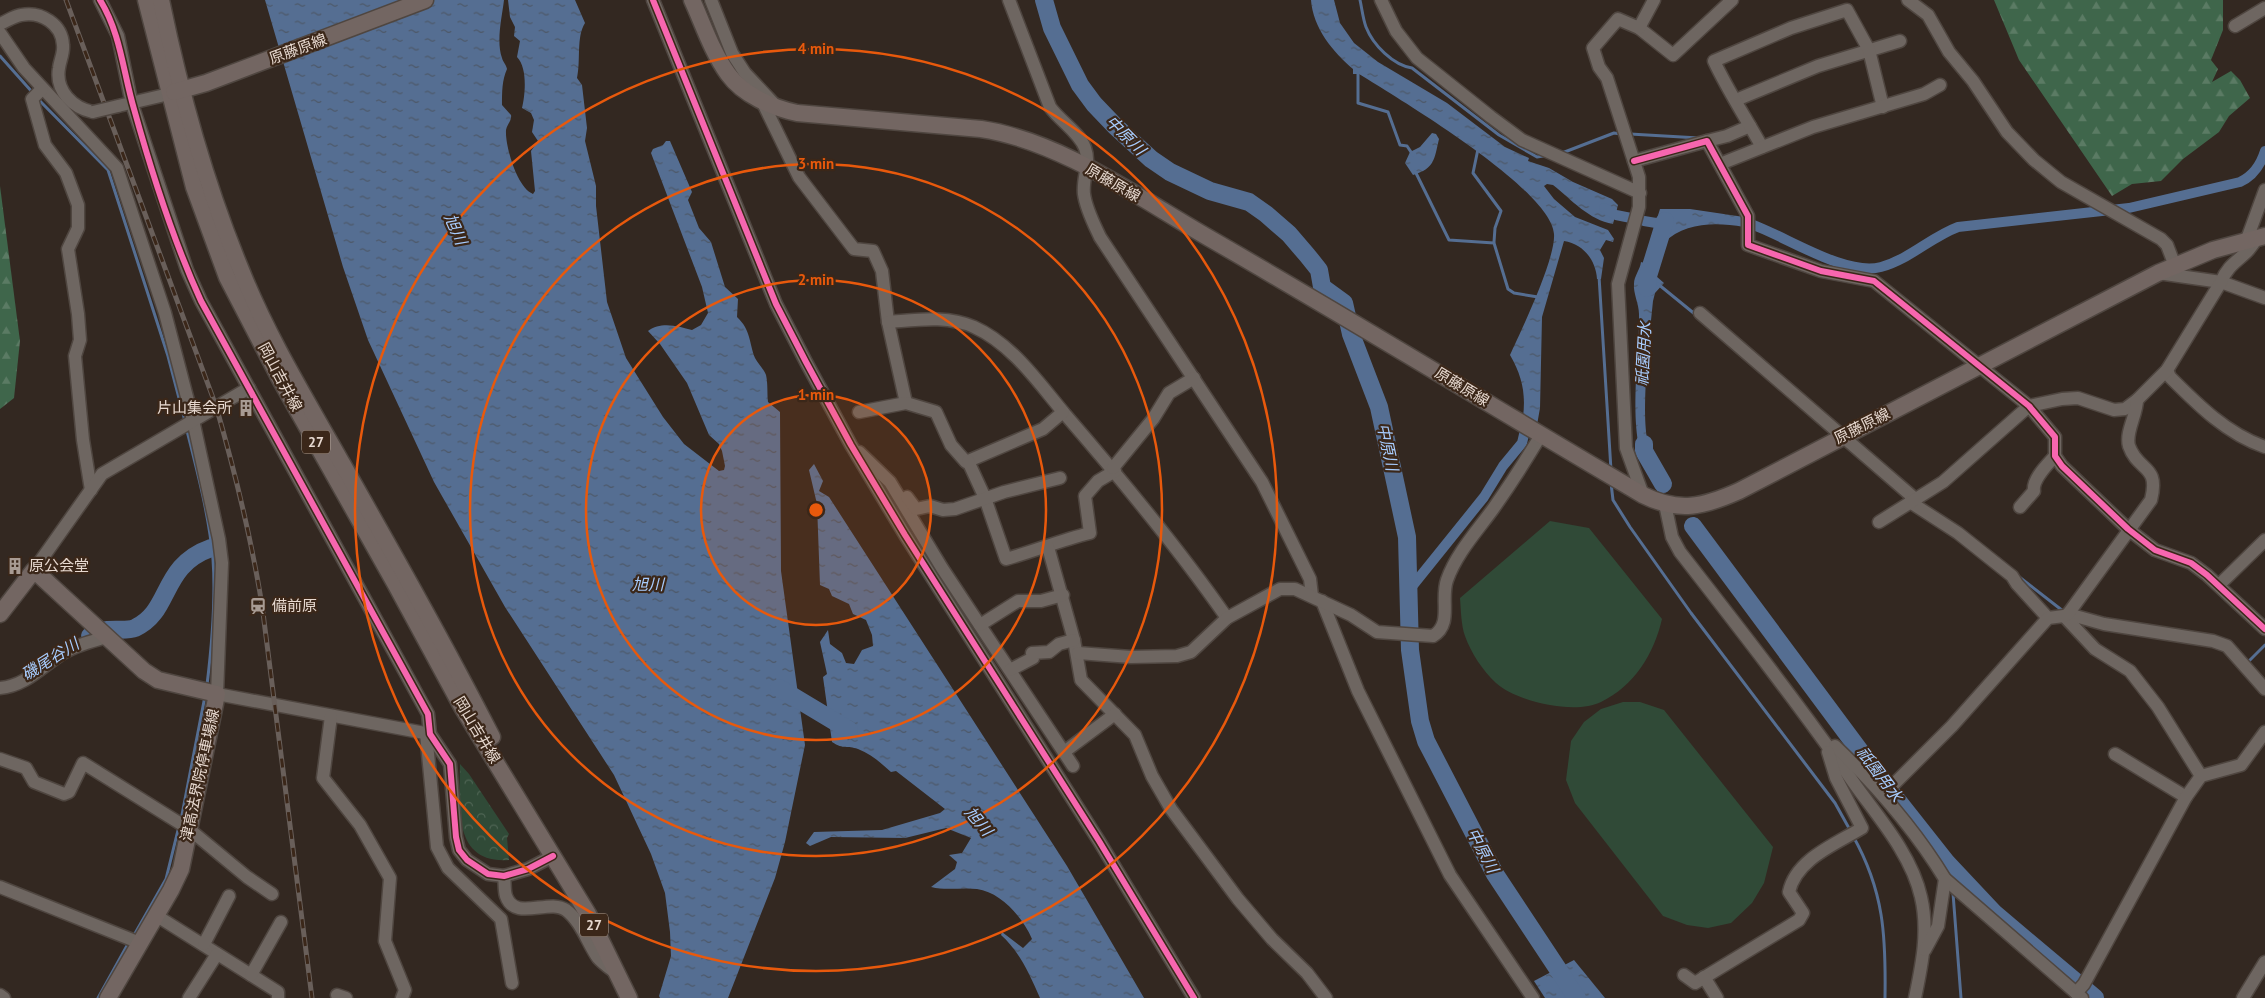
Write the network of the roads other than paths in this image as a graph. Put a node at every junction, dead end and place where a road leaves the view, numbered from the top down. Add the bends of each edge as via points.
1 (100, 0) edge
2 (146, 0) edge
3 (161, 0) edge
4 (425, 0) edge
5 (654, 0) edge
6 (692, 0) edge
7 (711, 0) edge
8 (1009, 0) edge
9 (1381, 0) edge
10 (1654, 0) edge
11 (1732, 0) edge
12 (1908, 0) edge
13 (2265, 8) edge
14 (0, 24) edge
15 (2235, 26) dead end
16 (1639, 28) junction
17 (0, 33) edge
18 (1900, 41) dead end
19 (1869, 50) junction
20 (1940, 85) dead end
21 (176, 92) junction
22 (37, 94) junction
23 (130, 95) dead end
24 (1736, 100) junction
25 (763, 103) junction
26 (1883, 106) junction
27 (134, 110) dead end
28 (780, 110) junction
29 (1750, 126) junction
30 (1707, 142) junction
31 (1762, 147) junction
32 (1634, 161) junction
33 (1720, 164) junction
34 (1086, 168) junction
35 (2265, 190) edge
36 (1640, 193) junction
37 (2256, 238) edge
38 (2174, 266) junction
39 (2158, 273) junction
40 (2221, 282) junction
41 (2265, 298) edge
42 (1700, 313) dead end
43 (888, 322) junction
44 (1979, 366) junction
45 (2167, 370) junction
46 (1194, 378) junction
47 (249, 388) junction
48 (2137, 400) junction
49 (906, 403) junction
50 (2029, 406) junction
51 (859, 412) dead end
52 (1063, 412) junction
53 (188, 423) junction
54 (1531, 429) junction
55 (1842, 436) junction
56 (851, 445) junction
57 (2265, 448) edge
58 (2056, 456) junction
59 (968, 461) junction
60 (1114, 470) junction
61 (1060, 478) dead end
62 (890, 482) junction
63 (91, 490) junction
64 (1643, 495) junction
65 (985, 498) junction
66 (1912, 500) junction
67 (1666, 504) junction
68 (2020, 507) dead end
69 (1879, 522) dead end
70 (2128, 530) junction
71 (2265, 540) edge
72 (1048, 547) junction
73 (34, 570) junction
74 (2219, 585) junction
75 (1063, 595) junction
76 (1317, 599) junction
77 (0, 614) edge
78 (2066, 615) junction
79 (1227, 618) junction
80 (2048, 618) junction
81 (980, 625) junction
82 (2265, 628) edge
83 (104, 633) junction
84 (1074, 640) junction
85 (1078, 653) junction
86 (1010, 670) junction
87 (0, 688) edge
88 (2265, 689) edge
89 (210, 692) junction
90 (1115, 714) junction
91 (332, 716) junction
92 (1814, 727) junction
93 (2265, 732) edge
94 (428, 733) junction
95 (1825, 742) junction
96 (1064, 752) junction
97 (2115, 754) dead end
98 (0, 759) edge
99 (1073, 766) dead end
100 (2202, 776) junction
101 (1887, 791) junction
102 (2186, 797) junction
103 (183, 825) junction
104 (553, 856) junction
105 (504, 876) junction
106 (1950, 883) junction
107 (0, 887) edge
108 (272, 894) dead end
109 (229, 896) dead end
110 (157, 916) junction
111 (281, 922) dead end
112 (135, 940) junction
113 (204, 944) junction
114 (1924, 952) junction
115 (217, 954) junction
116 (2265, 962) edge
117 (617, 973) junction
118 (251, 974) junction
119 (1684, 975) dead end
120 (1704, 977) junction
121 (512, 983) dead end
122 (2080, 991) edge
123 (0, 995) edge
124 (4, 998) edge
125 (108, 998) edge
126 (189, 998) edge
127 (278, 998) edge
128 (402, 998) edge
129 (629, 998) edge
130 (1194, 998) edge
131 (1326, 998) edge
132 (1533, 998) edge
133 (1717, 998) edge
134 (1915, 998) edge
135 (2243, 998) edge

1 - 23 street via 118,36
2 - 21 main road, 岡山吉井線 / 27
3 - 21 main road, 岡山吉井線 / 27
4 - 21 main road, 原藤原線
5 - 56 street via 776,304
6 - 25 main road, 原藤原線 via 728,75
7 - 28 street via 732,53 745,74
8 - 34 street via 1050,107 1085,146 1089,160
9 - 36 street via 1396,31 1417,58 1490,117 1522,140
10 - 16 street
11 - 16 street via 1673,55
12 - 38 street via 1928,15 1949,52 2007,132 2034,160 2061,182 2161,239
13 - 15 street
14 - 21 street, bridge via 28,14 50,21 63,42 59,78 65,96 73,104 93,112
16 - 32 street via 1618,19 1593,53 1607,78
17 - 22 street
18 - 19 street
19 - 24 street via 1818,66
19 - 24 street via 1846,10 1791,28 1714,62
19 - 26 street
20 - 26 street via 1924,94
21 - 104 main road, 岡山吉井線 / 27 via 194,187 227,277 462,707
22 - 53 street via 117,168 168,322
22 - 63 street via 45,145 66,173 78,205 78,228 68,249 78,314 80,340 75,356
24 - 29 street
25 - 28 main road, 原藤原線
25 - 43 street via 812,197 854,249 873,251 882,271
26 - 31 street via 1812,127
27 - 47 street via 187,270
28 - 34 main road, 原藤原線 via 1003,132 1038,144
29 - 30 street
29 - 31 street
30 - 32 street
30 - 33 street
31 - 33 street
32 - 36 street
33 - 44 street via 1748,224 1748,245 1821,272 1874,281
34 - 46 street via 1084,194 1100,237
34 - 54 main road, 原藤原線
35 - 37 street
36 - 64 street via 1618,284 1626,448
37 - 38 main road, 原藤原線
37 - 40 street via 2250,251 2231,264
38 - 39 main road, 原藤原線
39 - 40 street
39 - 44 main road, 原藤原線
40 - 41 street
40 - 45 street
42 - 55 street
43 - 49 street
43 - 52 street via 956,320 974,327 994,338 1029,370
44 - 50 street
44 - 55 main road, 原藤原線
45 - 48 street
45 - 57 street via 2216,420 2251,443
46 - 60 street via 1169,393
46 - 76 street via 1262,482
47 - 53 street
47 - 94 street via 428,714
48 - 50 street via 2125,409 2114,410 2078,398
48 - 70 street via 2137,411 2128,438 2130,447 2151,474 2154,485 2150,500
49 - 51 street
49 - 59 street via 936,412 951,445
50 - 58 street via 2055,438
50 - 66 street via 1944,482
52 - 59 street via 1043,429
52 - 60 street
53 - 63 street via 102,474
53 - 89 street via 222,563
54 - 64 main road, 原藤原線
54 - 76 street via 1517,475 1462,551 1447,579 1445,624 1440,632 1433,636 1377,632 1352,615
55 - 66 street
55 - 67 main road, 原藤原線 via 1716,501 1693,507
56 - 62 street
56 - 130 street
58 - 68 street via 2042,470 2034,491
58 - 70 street via 2062,466
59 - 65 street
60 - 72 street via 1085,496 1090,533 1057,541
60 - 79 street via 1163,530
61 - 65 street
62 - 65 street via 902,489 916,509 930,506 956,509
62 - 81 street
63 - 73 street
64 - 67 main road, 原藤原線
65 - 72 street via 1006,559
66 - 69 street
66 - 80 street via 2012,576
67 - 92 street via 1672,537 1680,552
70 - 74 street via 2155,550 2191,562
70 - 78 street
71 - 74 street
72 - 75 street
73 - 77 main road
73 - 83 main road, 津高法界院停車場線
74 - 82 street
75 - 81 street via 1041,601 1018,601
75 - 84 street
76 - 79 street via 1295,589 1280,589
76 - 132 street via 1358,691 1450,875
78 - 80 street
78 - 88 street via 2227,646
78 - 100 street via 2095,649 2130,671 2158,706
79 - 85 street via 1191,652 1177,656
80 - 101 street via 1952,726
81 - 86 street
83 - 87 street via 68,651 23,682
83 - 89 main road, 津高法界院停車場線 via 158,680
84 - 85 street
84 - 86 street via 1059,644 1049,652 1032,653 1032,658
85 - 90 street via 1081,680
86 - 96 street
89 - 91 street
89 - 103 main road, 津高法界院停車場線
90 - 96 street
90 - 131 street via 1135,735 1152,776 1188,834 1272,940
91 - 94 street
91 - 128 street via 323,778 360,825 390,878 385,941 405,990
92 - 95 street
92 - 101 street
93 - 100 street via 2241,764
94 - 105 street via 450,764 459,850 475,867 488,874
94 - 121 street via 438,847 448,868 501,919
95 - 114 street via 1914,874 1925,923
95 - 120 street via 1836,778 1862,828 1806,862 1801,869 1789,892 1802,913 1798,920
96 - 99 street
97 - 102 street
98 - 103 street via 26,768 34,782 64,794 69,792 83,763
100 - 102 street
101 - 106 street
102 - 122 street
103 - 108 street
103 - 110 main road, 津高法界院停車場線 via 180,870
104 - 105 street via 528,869
104 - 117 main road, 岡山吉井線 / 27 via 588,914
105 - 117 street via 506,896 512,904 520,909 565,909 600,960
106 - 114 street via 1938,926
106 - 122 street
107 - 112 street
109 - 113 street
110 - 112 main road, 津高法界院停車場線
110 - 113 street
111 - 118 street
112 - 125 main road, 津高法界院停車場線
113 - 115 street
114 - 134 street
115 - 118 street
115 - 126 street
116 - 135 street
117 - 129 main road, 岡山吉井線 / 27
118 - 127 street via 278,992
119 - 120 street via 1695,983
120 - 133 street
123 - 124 street

